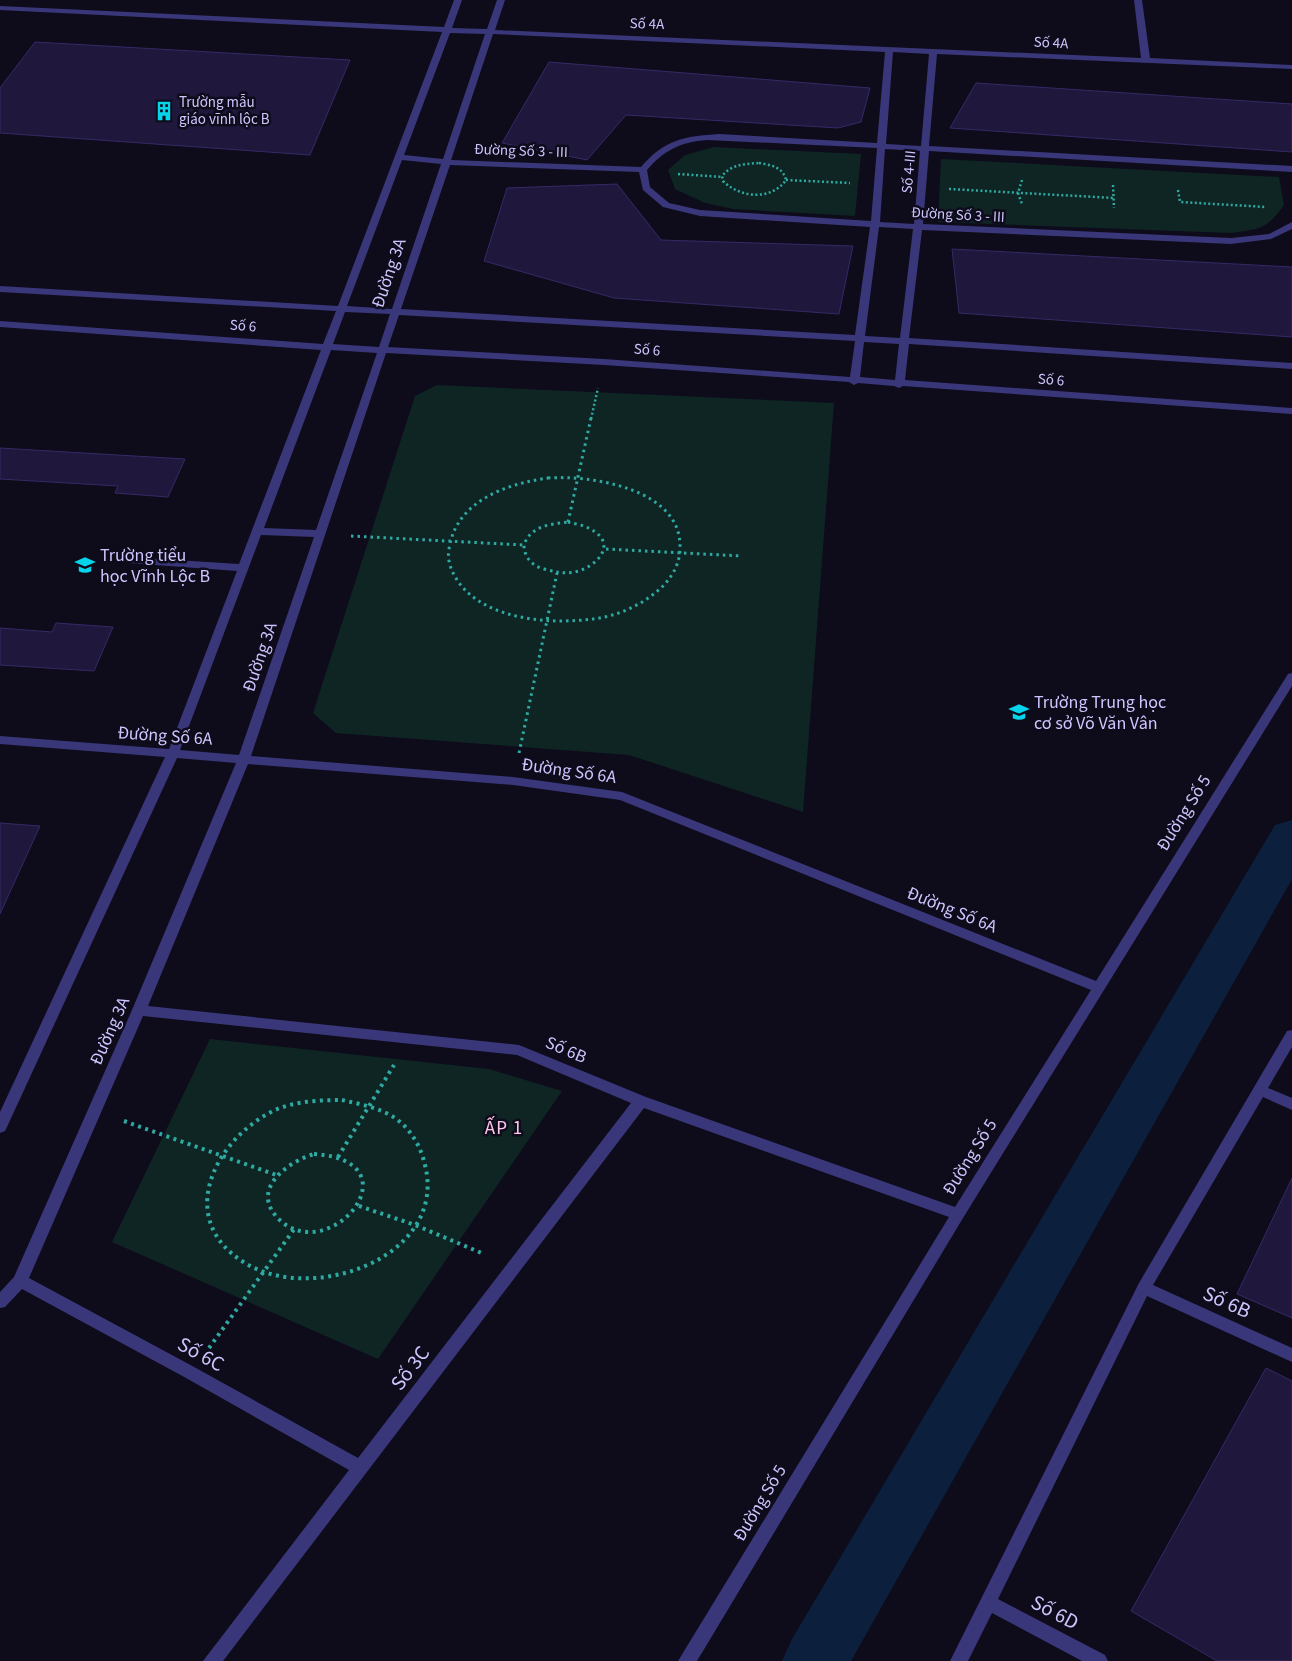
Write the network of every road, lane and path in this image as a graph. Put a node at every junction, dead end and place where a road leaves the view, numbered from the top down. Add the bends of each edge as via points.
1 (458, 0) edge
2 (501, 0) edge
3 (1138, 0) edge
4 (0, 8) edge
5 (447, 30) junction
6 (489, 31) junction
7 (889, 48) junction
8 (933, 51) junction
9 (1146, 61) junction
10 (1292, 67) edge
11 (881, 144) junction
12 (925, 147) junction
13 (1048, 154) junction
14 (398, 157) junction
15 (1141, 160) junction
16 (445, 162) junction
17 (1292, 169) edge
18 (643, 170) junction
19 (723, 178) junction
20 (786, 180) junction
21 (878, 184) junction
22 (1177, 186) dead end
23 (922, 187) junction
24 (1018, 192) junction
25 (1114, 198) junction
26 (1272, 207) dead end
27 (1114, 214) dead end
28 (874, 225) junction
29 (1292, 226) edge
30 (918, 228) junction
31 (1050, 234) junction
32 (0, 288) edge
33 (339, 310) junction
34 (396, 310) junction
35 (0, 324) edge
36 (859, 338) junction
37 (904, 341) junction
38 (327, 347) junction
39 (382, 349) junction
40 (604, 362) junction
41 (1292, 366) edge
42 (854, 382) junction
43 (899, 385) junction
44 (1292, 411) edge
45 (578, 478) junction
46 (568, 522) junction
47 (257, 531) junction
48 (320, 534) junction
49 (448, 541) junction
50 (523, 545) junction
51 (606, 549) junction
52 (682, 553) junction
53 (742, 556) dead end
54 (128, 560) dead end
55 (242, 568) junction
56 (557, 573) junction
57 (546, 621) junction
58 (1292, 677) edge
59 (0, 740) edge
60 (173, 754) junction
61 (244, 759) junction
62 (513, 781) junction
63 (1098, 987) junction
64 (139, 1010) junction
65 (412, 1038) junction
66 (1291, 1039) edge
67 (1260, 1090) junction
68 (641, 1102) junction
69 (1292, 1104) edge
70 (370, 1106) junction
71 (94, 1112) junction
72 (0, 1127) edge
73 (221, 1155) junction
74 (338, 1156) junction
75 (276, 1175) junction
76 (359, 1206) junction
77 (958, 1214) junction
78 (415, 1225) junction
79 (294, 1228) junction
80 (513, 1268) junction
81 (263, 1272) junction
82 (20, 1282) junction
83 (1144, 1288) junction
84 (0, 1302) edge
85 (1292, 1355) edge
86 (191, 1373) junction
87 (360, 1468) junction
88 (989, 1603) junction
89 (212, 1661) edge
90 (687, 1661) edge
91 (959, 1661) edge
92 (1099, 1661) edge

1 - 5 street, Đường 3A
2 - 6 street, Đường 3A
3 - 9 street
4 - 5 street, Số 4A
5 - 6 street, Số 4A
5 - 14 street, Đường 3A
6 - 7 street, Số 4A
6 - 16 street, Đường 3A
7 - 8 street, Số 4A
7 - 11 street, Số 4-III
8 - 9 street, Số 4A
8 - 12 street, Số 4-III
9 - 10 street, Số 4A
11 - 12 street
11 - 18 street via 689,138 656,152
11 - 21 street, Số 4-III
12 - 13 street
12 - 23 street, Số 4-III
13 - 15 street
13 - 24 path via 1026,172
14 - 16 street, Đường Số 3 - III
14 - 33 street, Đường 3A
15 - 17 street
15 - 25 path via 1146,183 1112,182
16 - 18 street, Đường Số 3 - III
16 - 34 street, Đường 3A
18 - 19 path
18 - 28 street, Đường Số 3 - III via 646,188 666,204 700,213
19 - 20 path via 732,190 750,194 772,192
19 - 20 path via 732,167 759,162 778,168
20 - 21 path
21 - 28 street, Số 4-III
22 - 26 path via 1180,202
23 - 24 path
23 - 30 street, Số 4-III
24 - 25 path
24 - 31 path via 1019,201
25 - 27 path
28 - 30 street, Đường Số 3 - III
28 - 36 street, Số 4-III
29 - 31 street, Đường Số 3 - III via 1271,236 1231,241
30 - 31 street, Đường Số 3 - III
30 - 37 street, Số 4-III
32 - 33 street, Số 6
33 - 34 street, Số 6
33 - 38 street, Đường 3A
34 - 36 street, Số 6
34 - 39 street, Đường 3A
35 - 38 street, Số 6
36 - 37 street, Số 6
36 - 42 street, Số 4-III
37 - 41 street, Số 6
37 - 43 street, Số 4-III
38 - 39 street, Số 6
38 - 47 street, Đường 3A
39 - 40 street, Số 6
39 - 48 street, Đường 3A
40 - 42 street, Số 6
40 - 45 path
42 - 43 street, Số 6
43 - 44 street, Số 6
45 - 46 path
45 - 49 path via 543,479 509,487 480,500 459,519
45 - 52 path via 642,494 665,511 679,531
46 - 50 path via 534,530
46 - 51 path via 592,528 605,541
47 - 48 street
47 - 55 street, Đường 3A
48 - 49 path
48 - 61 street, Đường 3A
49 - 50 path
49 - 57 path via 448,563 459,584 480,602 510,615
50 - 56 path via 528,560
51 - 52 path
51 - 56 path via 595,564
52 - 53 path
52 - 57 path via 672,576 652,596 622,611 585,620
54 - 55 street
55 - 60 street, Đường 3A
56 - 57 path
57 - 62 path
58 - 63 street, Đường Số 5
59 - 60 street, Đường Số 6A
60 - 61 street, Đường Số 6A
60 - 72 street, Đường 3A
61 - 62 street, Đường Số 6A
61 - 64 street, Đường 3A
62 - 63 street, Đường Số 6A via 622,796
63 - 77 street, Đường Số 5
64 - 65 street, Số 6B
64 - 71 street, Đường 3A
65 - 68 street, Số 6B via 520,1050
65 - 70 path
66 - 67 street
67 - 69 street
67 - 83 street
68 - 77 street, Số 6B
68 - 80 street, Số 3C
70 - 73 path via 342,1100 309,1101 276,1110 247,1127 223,1149
70 - 74 path
70 - 78 path via 400,1122 420,1144 429,1170 428,1198
71 - 73 path
71 - 82 street, Đường 3A
73 - 75 path
73 - 81 path via 209,1180 207,1211 219,1240 243,1263
74 - 75 path via 314,1154 299,1158
74 - 76 path via 361,1174 365,1186
75 - 79 path via 270,1188 270,1201 275,1214
76 - 78 path
76 - 79 path via 331,1228 314,1231
77 - 90 street, Đường Số 5
78 - 80 path
78 - 81 path via 390,1252 356,1271 316,1280 276,1277
79 - 81 path
80 - 87 street, Số 3C
81 - 86 path
82 - 84 street, Đường 3A
82 - 86 street, Số 6C
83 - 85 street, Số 6B
83 - 88 street
86 - 87 street, Số 6C
87 - 89 street, Số 3C
88 - 91 street
88 - 92 street, Số 6D

